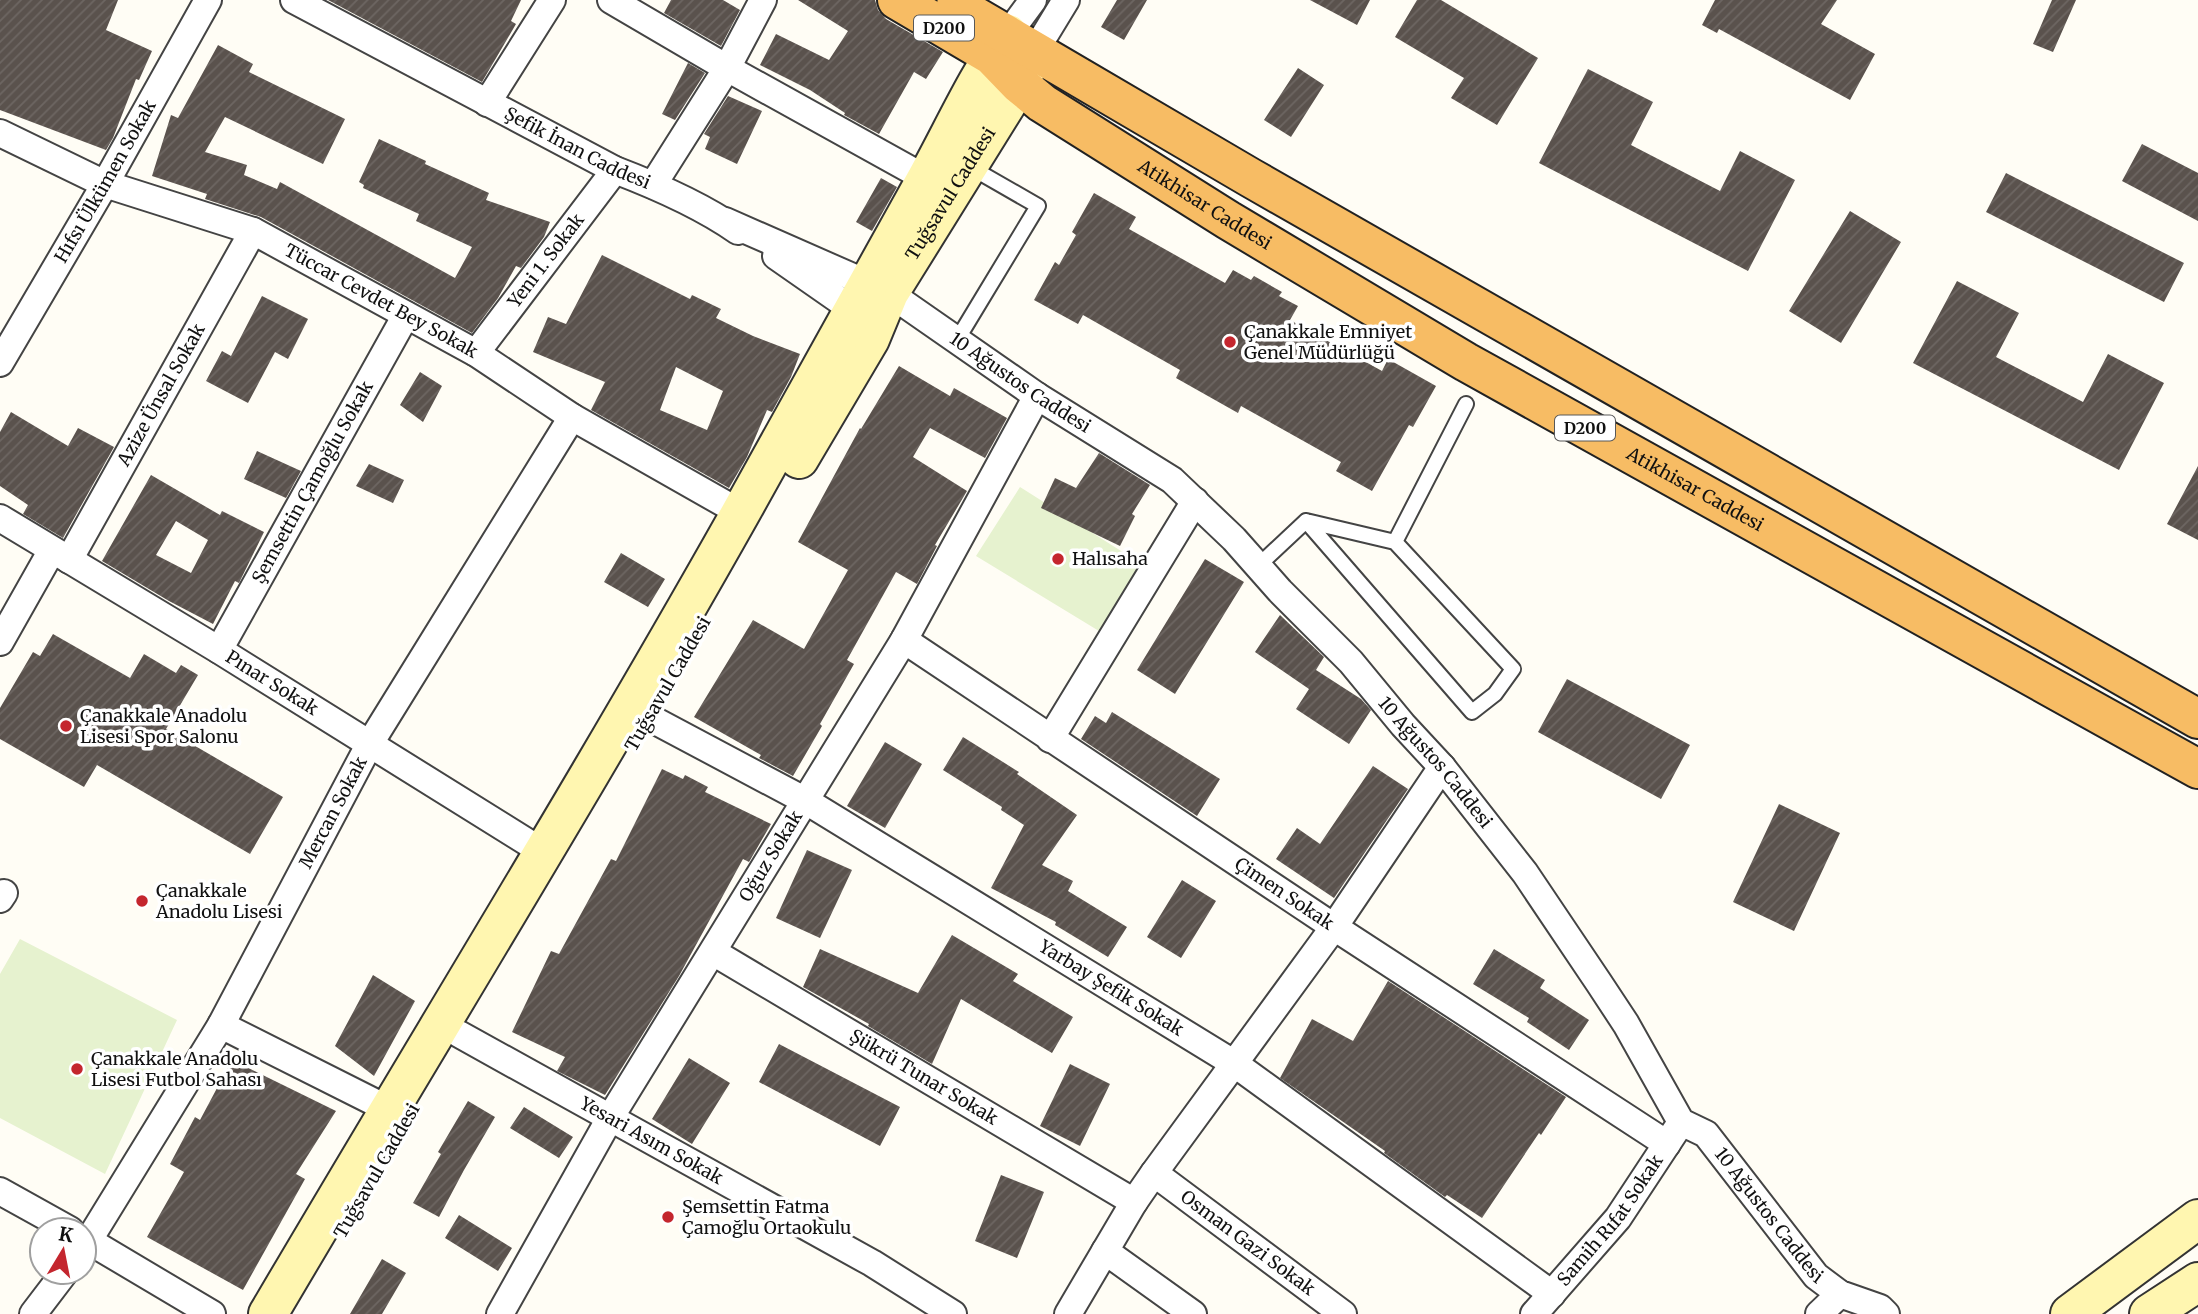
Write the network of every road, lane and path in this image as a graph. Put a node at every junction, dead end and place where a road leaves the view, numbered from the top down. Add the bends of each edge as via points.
1 (208, 0) edge
2 (552, 0) edge
3 (611, 0) edge
4 (763, 0) edge
5 (897, 0) edge
6 (948, 0) edge
7 (1033, 0) edge
8 (1066, 0) edge
9 (305, 3) edge
10 (1013, 56) junction
11 (727, 68) junction
12 (487, 103) junction
13 (0, 133) edge
14 (969, 166) junction
15 (615, 170) junction
16 (927, 178) junction
17 (106, 184) junction
18 (653, 185) junction
19 (253, 231) junction
20 (869, 295) junction
21 (406, 315) junction
22 (957, 340) junction
23 (476, 353) junction
24 (0, 363) edge
25 (1037, 396) junction
26 (1466, 404) dead end
27 (572, 417) junction
28 (1195, 501) junction
29 (741, 513) junction
30 (0, 518) edge
31 (1306, 521) junction
32 (1395, 542) junction
33 (61, 555) junction
34 (1258, 566) junction
35 (904, 640) junction
36 (0, 642) edge
37 (219, 650) junction
38 (648, 717) junction
39 (2198, 719) edge
40 (1050, 739) junction
41 (369, 745) junction
42 (1442, 766) junction
43 (2198, 769) edge
44 (806, 801) junction
45 (542, 852) junction
46 (1334, 927) junction
47 (713, 952) junction
48 (221, 1025) junction
49 (459, 1034) junction
50 (1235, 1064) junction
51 (388, 1109) junction
52 (610, 1118) junction
53 (1681, 1122) junction
54 (1667, 1144) junction
55 (1154, 1173) junction
56 (0, 1191) edge
57 (1134, 1202) junction
58 (43, 1216) edge
59 (97, 1216) edge
60 (2198, 1219) edge
61 (98, 1248) edge
62 (1105, 1251) junction
63 (2198, 1282) edge
64 (54, 1286) edge
65 (1552, 1294) junction
66 (1840, 1294) junction
67 (33, 1314) edge
68 (212, 1314) edge
69 (268, 1314) edge
70 (295, 1314) edge
71 (500, 1314) edge
72 (953, 1314) edge
73 (1068, 1314) edge
74 (1193, 1314) edge
75 (1343, 1314) edge
76 (1535, 1314) edge
77 (1819, 1314) edge
78 (1886, 1314) edge
79 (2070, 1314) edge
80 (2149, 1314) edge

1 - 17 street, Hıfsı Ülkümen Sokak
2 - 12 street
3 - 11 street
4 - 11 street
5 - 10 highway, D200
6 - 10 highway, D200
7 - 10 street
8 - 10 street
9 - 12 street, Şefik İnan Caddesi
10 - 14 main road, Tuğsavul Caddesi
10 - 16 main road
10 - 39 highway, D200 via 1251,178
10 - 43 highway, Atikhisar Caddesi / D200 via 1042,103 1228,220 1466,362
11 - 16 street
11 - 18 street
12 - 15 street, Şefik İnan Caddesi
13 - 17 street, Tüccar Cevdet Bey Sokak
14 - 20 main road, Tuğsavul Caddesi
14 - 22 lane via 1038,206
15 - 18 street, Şefik İnan Caddesi
15 - 23 street, Yeni 1. Sokak
16 - 20 main road
17 - 19 street, Tüccar Cevdet Bey Sokak
17 - 24 street, Hıfsı Ülkümen Sokak
18 - 20 street, Şefik İnan Caddesi
19 - 21 street, Tüccar Cevdet Bey Sokak
19 - 33 street, Azize Ünsal Sokak
20 - 22 street, 10 Ağustos Caddesi
20 - 29 main road
20 - 38 main road, Tuğsavul Caddesi via 870,339
21 - 23 street, Tüccar Cevdet Bey Sokak
21 - 37 street, Şemsettin Çamoğlu Sokak
22 - 25 street, 10 Ağustos Caddesi
23 - 27 street, Tüccar Cevdet Bey Sokak
25 - 28 street, 10 Ağustos Caddesi via 1172,480
25 - 35 street, Oğuz Sokak
26 - 32 lane
27 - 29 street, Tüccar Cevdet Bey Sokak
27 - 41 street, Mercan Sokak
28 - 34 street, 10 Ağustos Caddesi
28 - 40 street
29 - 45 main road
30 - 33 street, Pınar Sokak
31 - 32 lane
31 - 32 lane via 1472,712 1495,694 1513,669
31 - 34 lane
33 - 36 street, Azize Ünsal Sokak
33 - 37 street, Pınar Sokak
34 - 42 street, 10 Ağustos Caddesi
35 - 40 street, Çimen Sokak
35 - 44 street, Oğuz Sokak
37 - 41 street, Pınar Sokak
38 - 44 street, Yarbay Şefik Sokak
38 - 49 main road, Tuğsavul Caddesi
40 - 46 street, Çimen Sokak
41 - 45 street, Pınar Sokak
41 - 48 street, Mercan Sokak
42 - 46 street
42 - 53 street, 10 Ağustos Caddesi via 1525,873 1626,1024
44 - 47 street, Oğuz Sokak
44 - 50 street, Yarbay Şefik Sokak
45 - 51 main road
46 - 50 street
46 - 54 street, Çimen Sokak
47 - 52 street, Oğuz Sokak
47 - 57 street, Şükrü Tunar Sokak
48 - 51 street
48 - 59 street, Mercan Sokak
49 - 52 street, Yesari Asım Sokak
49 - 70 main road, Tuğsavul Caddesi
50 - 55 street
50 - 65 street, Yarbay Şefik Sokak
51 - 69 main road
52 - 71 street, Oğuz Sokak
52 - 72 street, Yesari Asım Sokak via 872,1263
53 - 54 street, Samih Rıfat Sokak
53 - 66 street, 10 Ağustos Caddesi via 1706,1134 1816,1276
54 - 65 street, Samih Rıfat Sokak via 1619,1218
55 - 57 street
55 - 75 street, Osman Gazi Sokak
56 - 58 street
57 - 62 street
60 - 79 main road
61 - 68 street
62 - 73 street
62 - 74 street
63 - 80 main road
64 - 67 street
65 - 76 street, Samih Rıfat Sokak
66 - 77 street
66 - 78 street, 10 Ağustos Caddesi

